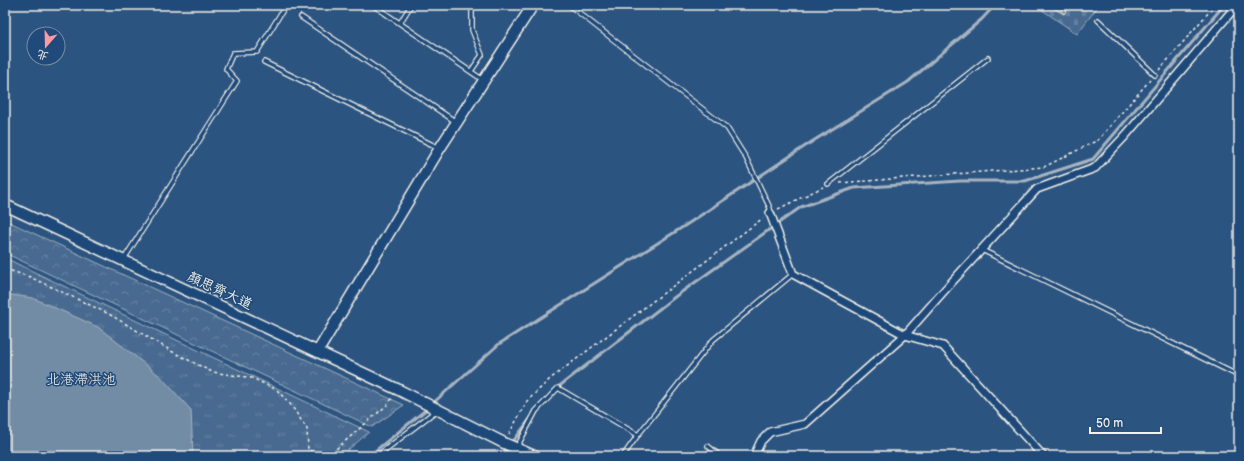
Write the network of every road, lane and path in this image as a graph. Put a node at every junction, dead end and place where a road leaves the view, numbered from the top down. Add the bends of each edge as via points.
1 (286, 5) edge
2 (373, 5) edge
3 (411, 5) edge
4 (472, 5) edge
5 (533, 5) edge
6 (569, 5) edge
7 (1215, 5) edge
8 (1238, 5) edge
9 (302, 17) dead end
10 (1098, 20) dead end
11 (400, 23) junction
12 (988, 58) dead end
13 (264, 62) dead end
14 (471, 71) junction
15 (1155, 75) junction
16 (484, 80) junction
17 (457, 122) junction
18 (440, 148) junction
19 (828, 184) junction
20 (5, 205) edge
21 (770, 213) junction
22 (982, 250) junction
23 (123, 260) junction
24 (5, 269) edge
25 (793, 274) junction
26 (905, 336) junction
27 (318, 351) junction
28 (1239, 376) edge
29 (399, 390) junction
30 (438, 410) junction
31 (638, 435) junction
32 (504, 443) junction
33 (708, 446) dead end
34 (517, 448) junction
35 (308, 450) junction
36 (380, 455) edge
37 (306, 456) edge
38 (534, 456) edge
39 (623, 456) edge
40 (720, 456) edge
41 (754, 456) edge
42 (1043, 456) edge

1 - 23 lane via 257,52 233,53 226,69 237,81
2 - 11 lane
3 - 11 lane
4 - 14 lane via 472,30 482,55
5 - 16 main road
6 - 21 lane via 727,128 746,158
7 - 15 path
8 - 22 street via 1095,168 1037,189
9 - 17 lane
10 - 15 lane
11 - 14 lane
12 - 19 lane
13 - 18 lane
14 - 16 lane
15 - 19 path via 1098,140 1044,167
16 - 17 main road
17 - 18 main road
18 - 27 main road
19 - 21 path
20 - 23 main road, 顏思齊大道
21 - 25 street
21 - 32 path via 550,379 527,401
22 - 26 street
22 - 28 lane
23 - 27 main road, 顏思齊大道
24 - 35 path via 30,277 109,314 212,372 252,378 277,390 307,429
25 - 26 street
25 - 31 lane via 713,340
26 - 41 street via 805,424 770,432 761,441
26 - 42 street via 943,346
27 - 29 main road, 顏思齊大道
29 - 30 main road, 顏思齊大道
29 - 35 path via 387,405 328,456
30 - 32 main road
30 - 36 lane
31 - 34 lane via 558,388 536,410
31 - 39 lane
32 - 34 main road
33 - 40 lane
34 - 38 main road
35 - 37 path

